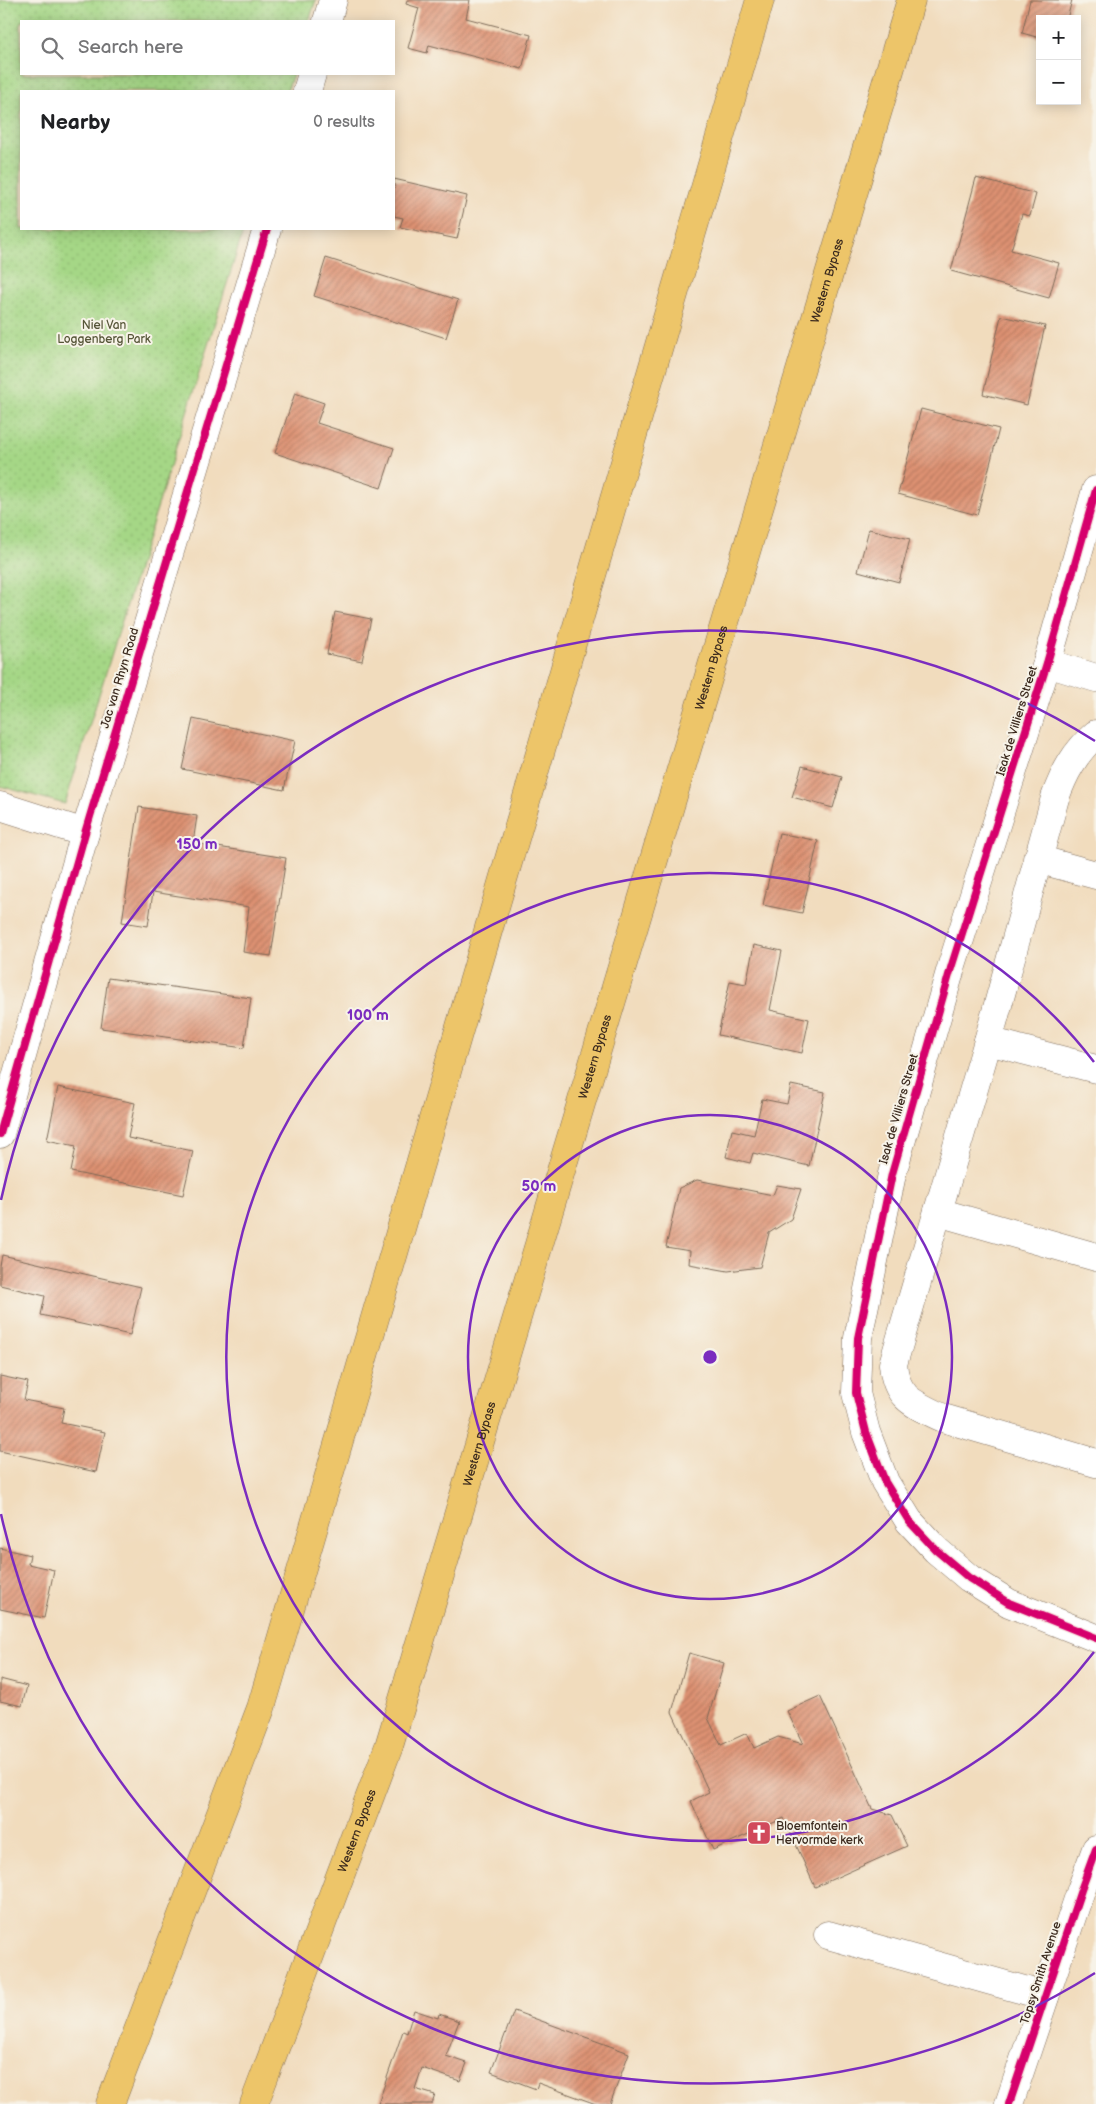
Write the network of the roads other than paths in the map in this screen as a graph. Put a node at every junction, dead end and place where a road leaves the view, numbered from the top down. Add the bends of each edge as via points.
1 (333, 0) edge
2 (760, 0) edge
3 (911, 0) edge
4 (327, 20) edge
5 (312, 75) edge
6 (307, 90) edge
7 (267, 230) edge
8 (1096, 490) edge
9 (1047, 663) junction
10 (1096, 678) edge
11 (1096, 734) edge
12 (0, 806) edge
13 (85, 833) junction
14 (1038, 859) junction
15 (1096, 875) edge
16 (988, 1041) junction
17 (1096, 1069) edge
18 (0, 1134) edge
19 (938, 1212) junction
20 (1096, 1257) edge
21 (1096, 1463) edge
22 (1096, 1638) edge
23 (1096, 1849) edge
24 (828, 1935) dead end
25 (1045, 1996) junction
26 (110, 2104) edge
27 (254, 2104) edge
28 (1009, 2104) edge

1 - 4 street
2 - 26 highway via 261,1708
3 - 27 highway, Western Bypass via 389,1746
5 - 6 street
7 - 13 street, Jac van Rhyn Road
8 - 9 street, Isak de Villiers Street
9 - 10 street
9 - 22 street, Isak de Villiers Street via 951,968 892,1174 858,1338 856,1393 866,1432 886,1482 909,1521 936,1550 969,1578 1009,1603
11 - 14 street via 1074,758 1062,779
12 - 13 street
13 - 18 street, Jac van Rhyn Road
14 - 15 street
14 - 16 street
16 - 17 street
16 - 19 street
19 - 20 street
19 - 21 street via 893,1364 898,1390 912,1402 943,1418
23 - 25 street, Topsy Smith Avenue
24 - 25 street
25 - 28 street, Topsy Smith Avenue

